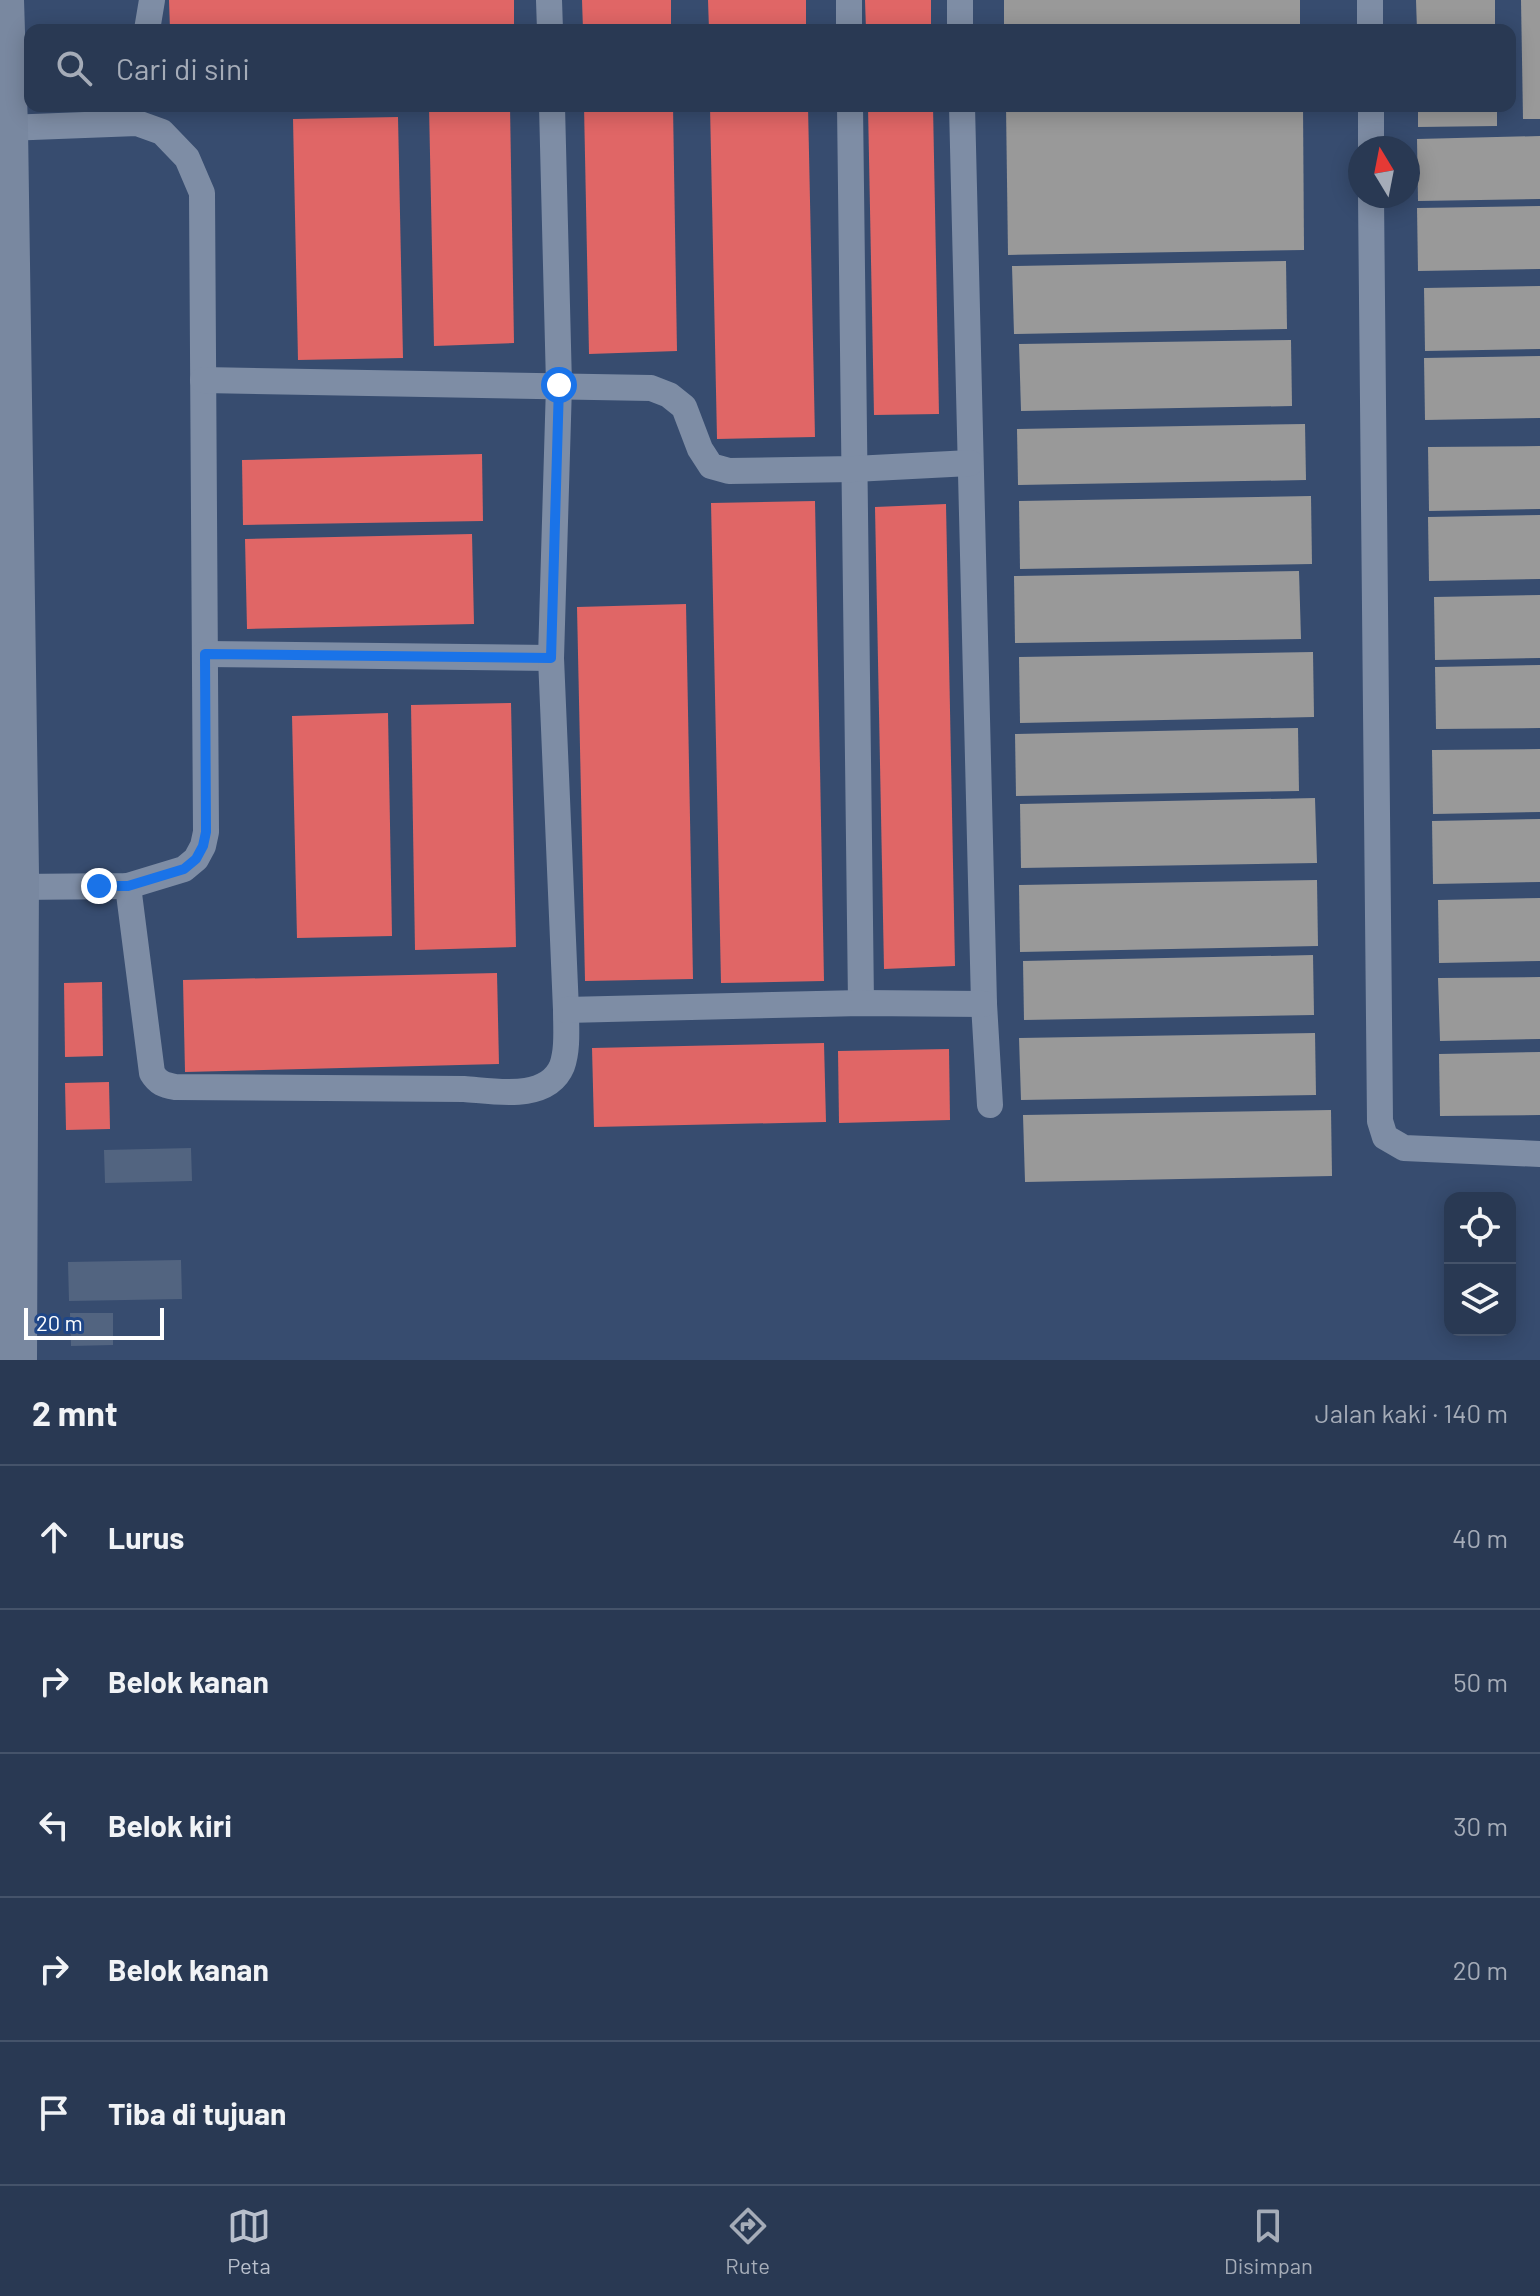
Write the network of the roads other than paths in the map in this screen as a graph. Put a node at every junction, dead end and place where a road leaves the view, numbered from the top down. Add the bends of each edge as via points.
1 (2, 0) edge
2 (152, 0) edge
3 (549, 0) edge
4 (849, 0) edge
5 (960, 0) edge
6 (1370, 0) edge
7 (148, 24) edge
8 (550, 24) edge
9 (849, 24) edge
10 (960, 24) edge
11 (1370, 24) edge
12 (552, 112) edge
13 (850, 112) edge
14 (962, 112) edge
15 (1371, 112) edge
16 (138, 115) edge
17 (6, 128) junction
18 (1371, 136) edge
19 (1371, 208) edge
20 (203, 380) junction
21 (559, 385) junction
22 (970, 463) junction
23 (854, 469) junction
24 (205, 654) junction
25 (551, 658) junction
26 (128, 886) junction
27 (16, 887) junction
28 (861, 1003) junction
29 (984, 1004) junction
30 (566, 1010) junction
31 (990, 1105) dead end
32 (1540, 1154) edge
33 (15, 1360) edge

1 - 17 main road
2 - 7 lane
3 - 8 lane
4 - 9 lane
5 - 10 lane
6 - 11 lane
12 - 21 lane
13 - 23 lane
14 - 22 lane
15 - 18 lane
16 - 17 lane
16 - 20 lane via 187,158 202,193
17 - 27 main road
19 - 32 lane via 1380,1121 1385,1137 1404,1148
20 - 21 lane
20 - 24 lane
21 - 23 lane via 651,388 669,395 684,407 711,466 729,471
21 - 25 lane
22 - 23 lane
22 - 29 lane
23 - 28 lane
24 - 25 lane
24 - 26 lane via 203,846 184,869
25 - 30 lane
26 - 27 lane
26 - 30 lane via 152,1073 165,1085 533,1090 552,1081 561,1067
27 - 33 main road
28 - 29 lane
28 - 30 lane
29 - 31 lane

